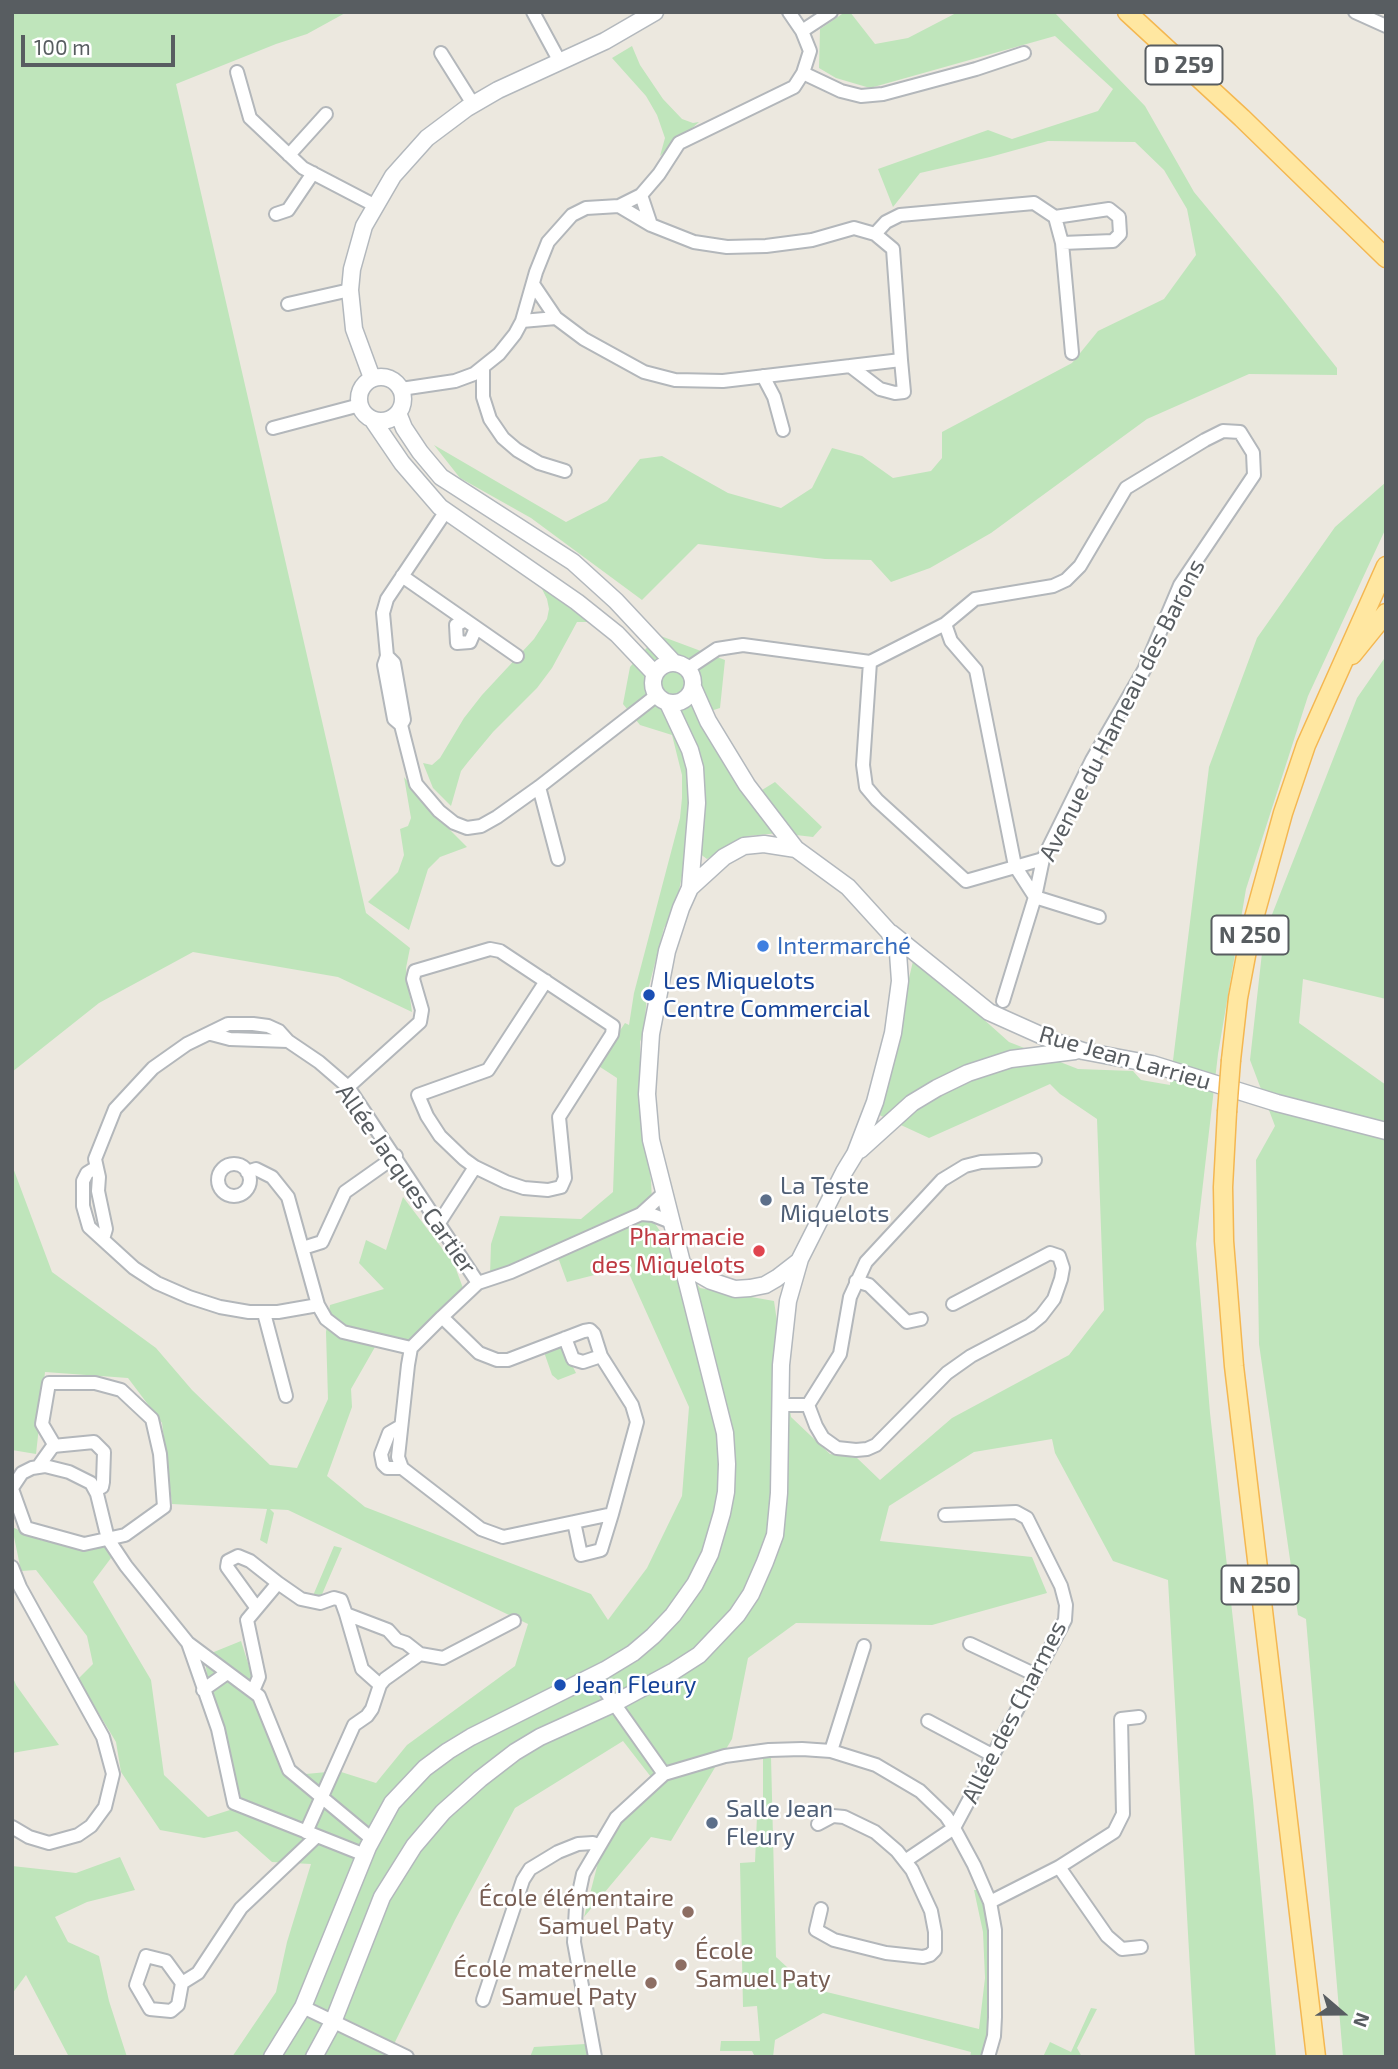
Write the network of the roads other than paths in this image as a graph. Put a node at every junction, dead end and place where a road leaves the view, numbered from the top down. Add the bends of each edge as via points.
1 (533, 12) edge
2 (789, 12) edge
3 (831, 12) edge
4 (1127, 12) edge
5 (1355, 12) edge
6 (646, 15) edge
7 (1386, 26) edge
8 (802, 31) junction
9 (441, 53) dead end
10 (1024, 53) dead end
11 (561, 62) junction
12 (237, 72) dead end
13 (803, 72) junction
14 (473, 104) junction
15 (326, 114) dead end
16 (289, 155) junction
17 (313, 173) junction
18 (641, 195) junction
19 (1331, 203) junction
20 (374, 205) junction
21 (619, 206) junction
22 (276, 214) dead end
23 (1055, 217) junction
24 (651, 225) junction
25 (875, 234) junction
26 (1365, 239) junction
27 (1062, 243) junction
28 (1386, 248) edge
29 (1386, 258) edge
30 (1386, 271) edge
31 (533, 284) junction
32 (349, 290) junction
33 (288, 304) dead end
34 (556, 318) junction
35 (522, 321) junction
36 (1072, 353) dead end
37 (901, 360) junction
38 (850, 366) junction
39 (483, 368) junction
40 (763, 376) junction
41 (372, 378) junction
42 (401, 389) junction
43 (360, 405) junction
44 (398, 413) junction
45 (373, 419) junction
46 (273, 428) dead end
47 (783, 430) dead end
48 (565, 471) dead end
49 (446, 511) junction
50 (1386, 566) edge
51 (402, 576) junction
52 (1386, 578) edge
53 (1364, 613) junction
54 (1386, 613) edge
55 (464, 621) junction
56 (945, 624) junction
57 (476, 628) junction
58 (517, 656) dead end
59 (870, 662) junction
60 (680, 666) junction
61 (655, 674) junction
62 (1335, 677) junction
63 (692, 687) junction
64 (662, 699) junction
65 (539, 787) junction
66 (796, 849) junction
67 (558, 859) dead end
68 (1043, 859) junction
69 (1015, 866) junction
70 (690, 888) junction
71 (1035, 897) junction
72 (1099, 917) dead end
73 (889, 932) junction
74 (546, 981) junction
75 (1003, 1001) dead end
76 (1083, 1051) junction
77 (348, 1087) junction
78 (1386, 1131) edge
79 (855, 1154) junction
80 (396, 1156) junction
81 (1035, 1160) dead end
82 (475, 1167) junction
83 (247, 1172) dead end
84 (663, 1194) junction
85 (642, 1214) junction
86 (671, 1222) junction
87 (439, 1223) junction
88 (303, 1248) junction
89 (800, 1259) junction
90 (683, 1265) junction
91 (856, 1281) junction
92 (478, 1283) junction
93 (953, 1304) dead end
94 (318, 1306) junction
95 (264, 1313) junction
96 (442, 1317) junction
97 (921, 1319) dead end
98 (565, 1338) junction
99 (411, 1348) junction
100 (601, 1356) junction
101 (286, 1396) dead end
102 (780, 1405) junction
103 (808, 1405) junction
104 (55, 1446) junction
105 (38, 1466) junction
106 (12, 1488) edge
107 (95, 1490) junction
108 (612, 1514) junction
109 (945, 1515) dead end
110 (574, 1522) junction
111 (108, 1539) junction
112 (12, 1567) edge
113 (275, 1580) junction
114 (256, 1607) junction
115 (346, 1614) junction
116 (514, 1621) dead end
117 (188, 1643) junction
118 (970, 1644) dead end
119 (864, 1646) dead end
120 (420, 1654) junction
121 (227, 1672) junction
122 (594, 1675) junction
123 (1036, 1675) junction
124 (380, 1685) junction
125 (203, 1690) junction
126 (253, 1691) junction
127 (613, 1704) junction
128 (1139, 1717) dead end
129 (928, 1721) dead end
130 (831, 1751) junction
131 (993, 1756) junction
132 (664, 1774) junction
133 (321, 1796) junction
134 (818, 1824) dead end
135 (12, 1827) edge
136 (954, 1828) junction
137 (311, 1834) junction
138 (372, 1839) junction
139 (598, 1845) junction
140 (365, 1855) junction
141 (905, 1861) junction
142 (1059, 1867) junction
143 (990, 1902) junction
144 (821, 1909) dead end
145 (1141, 1947) dead end
146 (181, 1983) junction
147 (483, 2000) dead end
148 (303, 2007) junction
149 (333, 2022) junction
150 (272, 2057) edge
151 (314, 2057) edge
152 (407, 2057) edge
153 (595, 2057) edge
154 (988, 2057) edge
155 (1316, 2057) edge

1 - 11 street
2 - 8 street
3 - 8 street
4 - 19 main road, D 259
5 - 7 street
6 - 11 main road
8 - 13 street via 810,51
9 - 14 street
10 - 13 street via 883,94 861,96
11 - 14 main road
12 - 16 street via 250,118
13 - 18 street via 794,87 679,143
14 - 20 main road via 416,149
15 - 16 street
16 - 17 street
17 - 20 street
17 - 22 street via 288,210
18 - 21 street
18 - 24 street
19 - 26 main road, D 259
19 - 28 main road
20 - 32 main road via 360,236
21 - 24 street
21 - 31 street via 579,210 563,223 548,242
23 - 25 street via 1034,203 900,215
23 - 27 street
23 - 27 street via 1109,209 1119,217 1120,234 1113,242
24 - 25 street via 694,242 727,247 800,241 854,228
25 - 37 street via 893,249
26 - 29 main road
26 - 30 main road
27 - 36 street
31 - 34 street
31 - 35 street
32 - 33 street
32 - 41 main road via 354,329
34 - 35 street
34 - 40 street via 644,372 675,380
35 - 39 street via 508,345
37 - 38 street
37 - 38 street via 904,392 880,389
38 - 40 street
39 - 42 street via 455,381
39 - 48 street via 490,419 503,438 540,463
40 - 47 street
41 - 42 main road via 392,379
41 - 43 main road via 363,387
42 - 44 main road via 403,402
43 - 45 main road
43 - 46 street
44 - 45 main road via 386,420
44 - 60 main road via 441,477 573,562
45 - 49 main road via 402,463
49 - 51 street
49 - 61 main road via 578,602
50 - 53 main road
51 - 55 street
51 - 65 street via 383,612 387,656 394,663 404,720 401,725 416,784 439,811 460,827 471,828
52 - 53 main road, N 250
53 - 62 main road, N 250
54 - 62 main road
55 - 57 street
55 - 57 street via 456,625 457,643 470,642
56 - 59 street, Avenue du Hameau des Barons
56 - 68 street, Avenue du Hameau des Barons via 975,599 1066,580 1080,566 1126,488 1205,440 1223,431 1240,432 1253,453 1254,475 1180,585 1144,670
56 - 69 street via 951,641 976,670
57 - 58 street
59 - 60 street via 743,645 717,649
59 - 69 street via 863,765 866,787 965,881
60 - 61 main road via 663,666
60 - 63 main road via 691,674
61 - 64 main road via 653,685
62 - 155 main road, N 250, bridge via 1306,745 1264,878 1238,998 1223,1187 1234,1366
63 - 64 main road via 686,698 674,703
63 - 66 main road via 740,774
64 - 65 street
64 - 70 main road via 695,768
65 - 67 street
66 - 70 main road via 744,846 724,857
66 - 73 main road, Rue Jean Larrieu via 848,887
68 - 69 street
68 - 71 street, Avenue du Hameau des Barons
69 - 71 street
70 - 84 main road via 667,951 651,1034 648,1109
71 - 72 street
71 - 75 street, Avenue du Hameau des Barons
73 - 76 main road, Rue Jean Larrieu via 989,1012
73 - 79 main road via 900,970 898,1010 880,1086
74 - 77 street via 493,948 418,969 413,976 422,1010 420,1022
74 - 82 street via 488,1070 418,1095 440,1136
74 - 82 street via 609,1021 614,1029 559,1117 564,1182 554,1190 524,1188
76 - 78 main road, Rue Jean Larrieu via 1152,1064
76 - 79 main road via 1012,1059 968,1073 912,1103
77 - 80 street, Allée Jacques Cartier
77 - 95 street, Allée Jacques Cartier via 288,1041 211,1034 156,1066 115,1109 106,1128 95,1159 106,1229 103,1239 134,1268 176,1292 220,1307
79 - 89 main road
80 - 87 street, Allée Jacques Cartier
80 - 88 street via 345,1192 323,1242
81 - 91 street via 981,1162 942,1180 866,1262
82 - 87 street
83 - 88 street via 256,1169 272,1177 288,1197
84 - 85 street
84 - 86 main road
85 - 86 street
85 - 92 street
86 - 90 main road
87 - 92 street, Allée Jacques Cartier
88 - 94 street
89 - 90 main road via 778,1278 750,1289 710,1282
89 - 102 main road via 784,1325
90 - 122 main road via 724,1433 727,1464 722,1513 710,1554 673,1615 633,1653
91 - 97 street via 869,1285 907,1322
91 - 103 street via 840,1354
92 - 96 street
93 - 103 street via 1050,1253 1059,1256 1063,1268 1058,1289 1041,1316 947,1373 876,1445 844,1450 829,1443
94 - 95 street
94 - 99 street via 343,1332
95 - 101 street
96 - 98 street via 479,1353 497,1360
96 - 99 street
98 - 100 street via 573,1359 583,1362
98 - 100 street via 590,1331
99 - 110 street via 398,1457 402,1468 489,1533 503,1537
100 - 108 street via 632,1405 637,1422
102 - 103 street
102 - 127 main road via 775,1535 751,1594 699,1655
104 - 105 street
104 - 107 street via 94,1442 104,1452 102,1487
104 - 111 street via 42,1424 49,1383 95,1383 121,1390 152,1419 164,1507 125,1535
105 - 106 street via 22,1473
105 - 107 street via 69,1472
106 - 111 street via 26,1528 84,1544
107 - 111 street
108 - 110 street
108 - 110 street via 601,1550 581,1555
109 - 123 street, Allée des Charmes via 1016,1511 1027,1518 1066,1605 1065,1620
111 - 117 street
112 - 135 street via 103,1737 113,1774 105,1807 78,1835 50,1843
113 - 114 street
113 - 114 street via 238,1556 229,1561 227,1567
113 - 115 street via 301,1599 320,1603 341,1600
114 - 126 street via 247,1625 259,1676
115 - 120 street via 388,1630
115 - 124 street via 362,1669
116 - 120 street via 443,1658
117 - 121 street
117 - 125 street
118 - 123 street
119 - 130 street
120 - 124 street
121 - 125 street
121 - 126 street
122 - 127 street
122 - 138 main road via 448,1751 392,1803
123 - 131 street, Allée des Charmes
124 - 133 street via 372,1709 354,1725
125 - 137 street via 218,1729 234,1803
126 - 133 street via 260,1696 289,1770
127 - 132 street
127 - 149 main road via 515,1752 443,1812 414,1846 382,1897
128 - 142 street via 1121,1719 1123,1814 1114,1832
129 - 131 street
130 - 132 street via 769,1750
130 - 136 street via 876,1765 920,1791
131 - 136 street, Allée des Charmes
132 - 139 street via 616,1818
133 - 137 street
133 - 138 street
134 - 141 street via 845,1816 875,1832
136 - 141 street
136 - 143 street
137 - 140 street
137 - 146 street via 241,1908 198,1973
138 - 140 main road
139 - 147 street via 578,1844 530,1869
139 - 153 street via 583,1874 574,1942
140 - 148 main road
141 - 144 street via 931,1911 936,1942 930,1955 893,1954 834,1940 816,1930
142 - 143 street
142 - 145 street via 1107,1936 1122,1949
143 - 154 street via 997,1967 994,2036
146 - 146 street via 178,2005 171,2011 150,2009 136,1985 146,1956 166,1961
148 - 149 street
148 - 150 main road
149 - 151 main road
149 - 152 street

